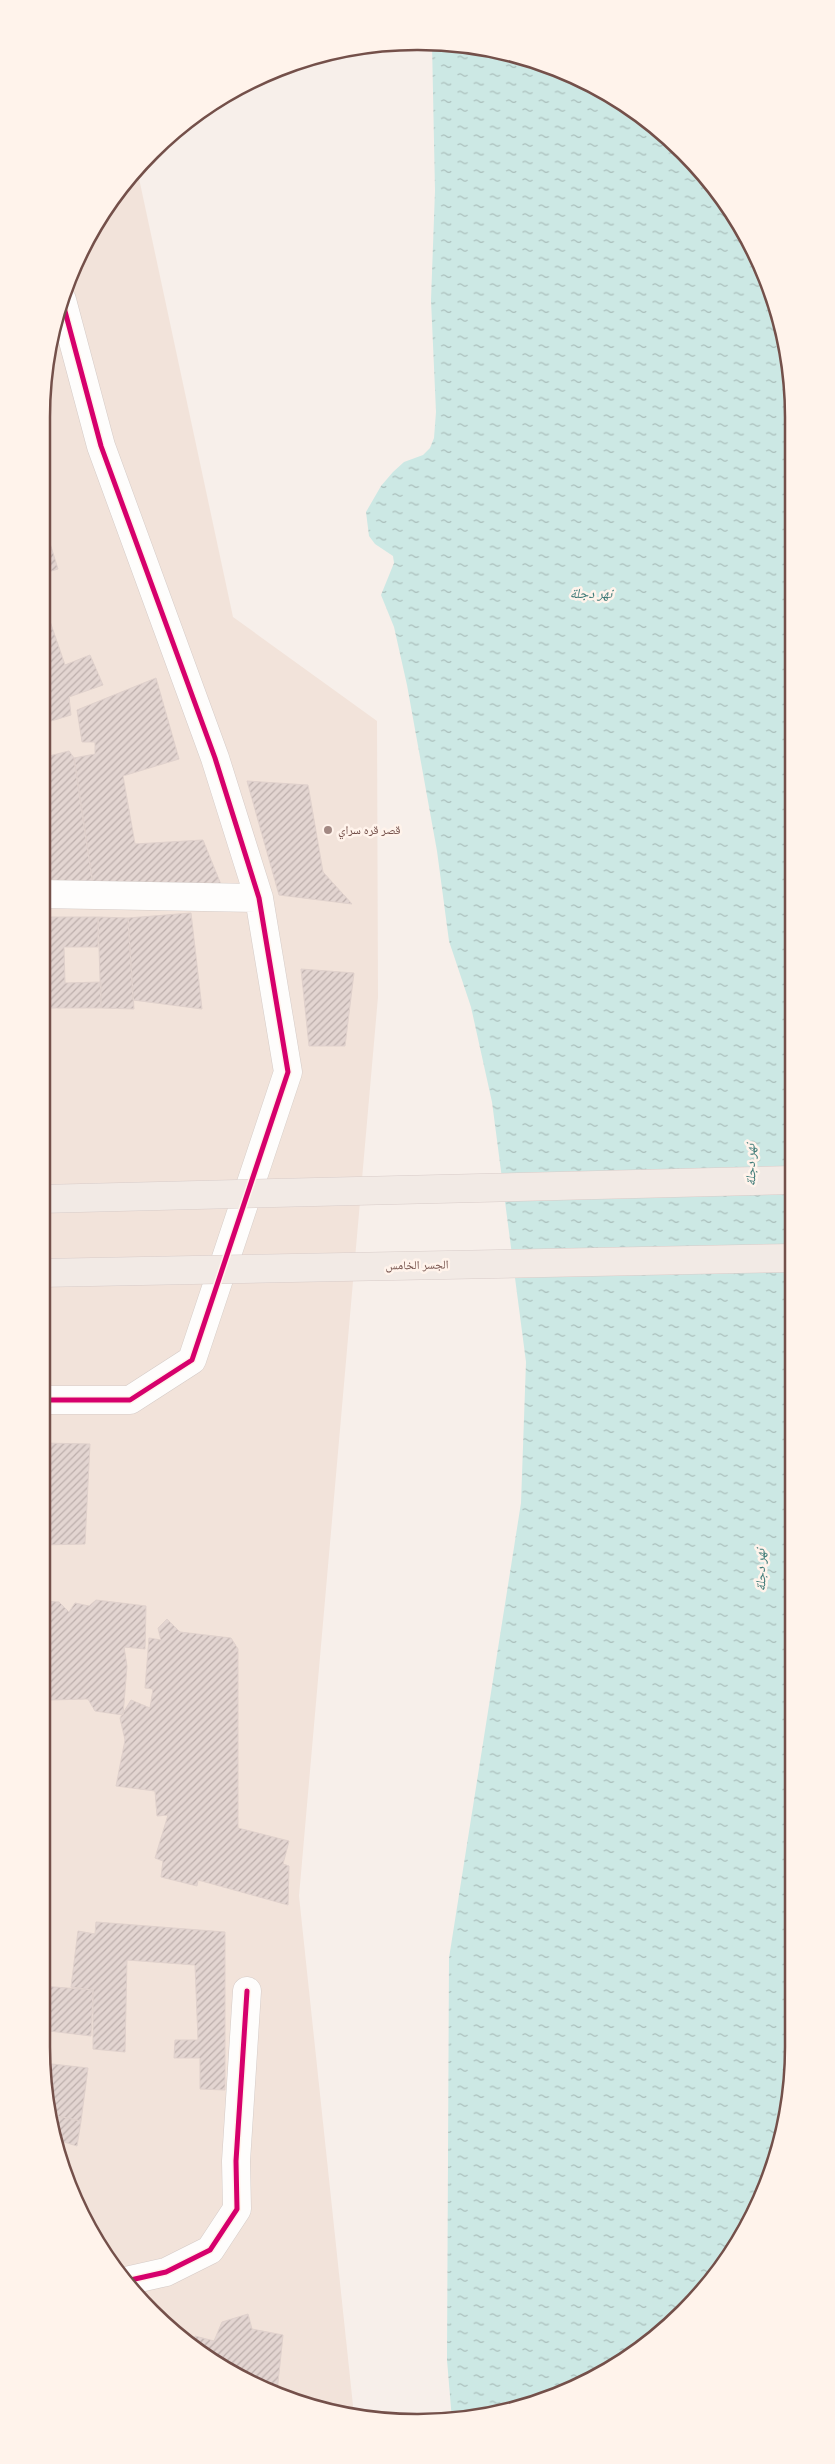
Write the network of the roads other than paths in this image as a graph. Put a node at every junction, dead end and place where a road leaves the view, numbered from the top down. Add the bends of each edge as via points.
1 (66, 313) edge
2 (50, 894) edge
3 (259, 898) junction
4 (785, 1180) edge
5 (50, 1199) edge
6 (785, 1258) edge
7 (50, 1272) edge
8 (50, 1400) edge
9 (247, 1991) dead end
10 (133, 2279) edge

1 - 3 street via 101,446 215,758
2 - 3 street
3 - 8 street via 288,1072 192,1360 130,1400
4 - 5 main road, bridge
6 - 7 main road, الجسر الخامس, bridge
9 - 10 street via 236,2161 237,2209 210,2250 166,2272

